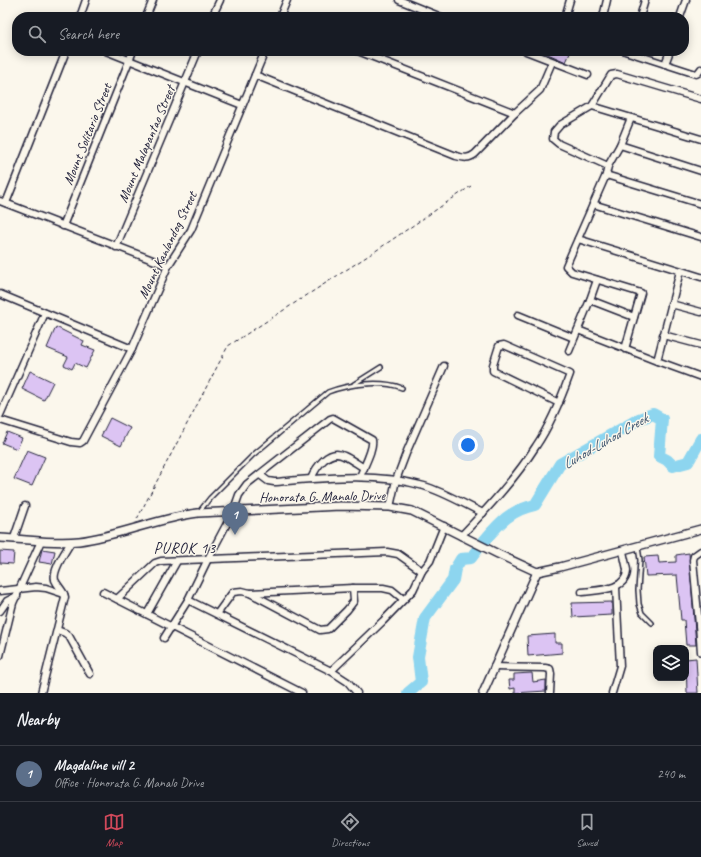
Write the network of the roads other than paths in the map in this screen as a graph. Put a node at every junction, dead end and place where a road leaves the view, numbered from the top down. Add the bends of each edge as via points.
1 (86, 0) edge
2 (153, 0) edge
3 (220, 0) edge
4 (287, 0) edge
5 (398, 0) edge
6 (570, 0) edge
7 (608, 0) edge
8 (645, 0) edge
9 (686, 0) edge
10 (82, 12) edge
11 (148, 12) edge
12 (214, 12) edge
13 (282, 12) edge
14 (428, 12) edge
15 (566, 12) edge
16 (604, 12) edge
17 (641, 12) edge
18 (682, 12) edge
19 (64, 56) edge
20 (119, 56) edge
21 (131, 56) edge
22 (196, 56) edge
23 (263, 56) edge
24 (371, 56) edge
25 (538, 56) edge
26 (640, 56) edge
27 (668, 56) edge
28 (129, 60) junction
29 (552, 62) junction
30 (665, 64) junction
31 (701, 69) edge
32 (255, 75) junction
33 (588, 75) dead end
34 (184, 82) junction
35 (701, 100) edge
36 (242, 105) junction
37 (592, 106) junction
38 (515, 113) junction
39 (631, 118) junction
40 (701, 139) edge
41 (620, 145) junction
42 (608, 166) junction
43 (701, 171) edge
44 (606, 175) junction
45 (3, 202) edge
46 (593, 204) junction
47 (701, 204) edge
48 (63, 226) junction
49 (701, 237) edge
50 (578, 239) junction
51 (116, 247) junction
52 (168, 266) junction
53 (680, 271) junction
54 (701, 277) edge
55 (597, 280) junction
56 (0, 294) edge
57 (590, 300) junction
58 (671, 304) junction
59 (45, 312) junction
60 (701, 312) edge
61 (518, 315) dead end
62 (634, 316) junction
63 (578, 330) junction
64 (663, 335) junction
65 (574, 338) junction
66 (701, 346) edge
67 (132, 349) junction
68 (625, 349) junction
69 (569, 351) dead end
70 (657, 361) junction
71 (444, 366) dead end
72 (381, 367) dead end
73 (701, 376) edge
74 (353, 385) junction
75 (402, 388) dead end
76 (559, 403) junction
77 (0, 415) edge
78 (0, 420) edge
79 (364, 468) junction
80 (260, 475) junction
81 (360, 477) junction
82 (311, 479) junction
83 (396, 480) junction
84 (25, 506) dead end
85 (390, 507) junction
86 (234, 512) junction
87 (198, 513) junction
88 (483, 513) junction
89 (444, 526) junction
90 (701, 529) edge
91 (461, 536) junction
92 (0, 538) edge
93 (14, 538) junction
94 (41, 541) junction
95 (71, 542) junction
96 (638, 547) junction
97 (623, 551) junction
98 (701, 551) edge
99 (208, 559) junction
100 (177, 561) junction
101 (422, 571) junction
102 (537, 572) junction
103 (616, 587) junction
104 (21, 588) junction
105 (354, 588) junction
106 (0, 591) edge
107 (103, 592) dead end
108 (582, 592) dead end
109 (250, 593) junction
110 (64, 594) junction
111 (17, 596) junction
112 (117, 599) junction
113 (403, 599) junction
114 (188, 600) junction
115 (0, 611) edge
116 (147, 614) junction
117 (217, 614) junction
118 (652, 623) dead end
119 (700, 624) edge
120 (170, 626) junction
121 (57, 630) junction
122 (164, 638) dead end
123 (701, 652) edge
124 (0, 656) edge
125 (494, 667) junction
126 (331, 671) junction
127 (90, 674) dead end
128 (41, 693) edge
129 (302, 693) edge
130 (357, 693) edge
131 (483, 693) edge
132 (550, 693) edge
133 (612, 693) edge

1 - 10 street
2 - 11 street
3 - 12 street
4 - 13 street
5 - 14 street
6 - 15 street
7 - 16 street
8 - 17 street
9 - 18 street
19 - 45 street
20 - 28 street
21 - 28 street, Mount Solitario Street
22 - 34 street, Mount Malapantao Street
23 - 32 street, Mount Kanlandog Street
24 - 38 street
25 - 29 street
26 - 30 street
27 - 30 street
28 - 34 street
28 - 48 street, Mount Solitario Street
29 - 33 street
29 - 38 street via 540,90
30 - 31 street via 696,74
32 - 36 street, Mount Kanlandog Street
32 - 38 street via 456,156 467,158 475,154
34 - 36 street
34 - 51 street, Mount Malapantao Street
35 - 37 street via 614,74
36 - 52 street, Mount Kanlandog Street via 191,230
37 - 39 street
37 - 42 street via 560,125 554,132 553,139
39 - 40 street
39 - 41 street
41 - 42 street
41 - 43 street
42 - 44 street
44 - 46 street
44 - 47 street
45 - 48 street
46 - 49 street
46 - 50 street
48 - 51 street
50 - 53 street
50 - 55 street via 566,266 572,272
51 - 52 street
52 - 67 street, Mount Kanlandog Street
53 - 54 street
53 - 58 street
55 - 57 street
55 - 62 street via 641,293
56 - 59 street
57 - 62 street
57 - 63 street
58 - 60 street
58 - 64 street
59 - 67 street
59 - 77 street
61 - 65 street
62 - 68 street
63 - 65 street
63 - 68 street
64 - 66 street
64 - 70 street
65 - 69 street
67 - 78 street, Mount Kanlandog Street via 80,443
68 - 70 street
70 - 73 street
71 - 83 street via 406,451
72 - 74 lane
74 - 75 lane via 395,385
74 - 87 lane via 328,392 253,455
76 - 76 street via 493,371 499,346 504,345 570,374
76 - 88 street via 536,446
79 - 80 street via 372,440 333,418
79 - 81 street
79 - 82 street via 344,456 334,455 323,460
80 - 82 street via 274,482
80 - 86 street via 247,484 239,495
81 - 82 street
81 - 83 street
83 - 85 street
83 - 88 street via 424,487
84 - 93 street
85 - 86 street, Honorata G. Manalo Drive via 340,506
85 - 89 street, Honorata G. Manalo Drive via 412,511
86 - 87 street, Honorata G. Manalo Drive
86 - 99 street
87 - 95 street, Honorata G. Manalo Drive
88 - 91 street
89 - 91 street, Honorata G. Manalo Drive
89 - 101 street via 430,561
90 - 96 street
91 - 102 street, Honorata G. Manalo Drive
92 - 93 street, Honorata G. Manalo Drive
93 - 94 street, Honorata G. Manalo Drive
94 - 95 street, Honorata G. Manalo Drive
94 - 104 street
95 - 110 street via 55,574 55,580
96 - 97 street
96 - 118 lane via 639,604 642,613
97 - 102 street
97 - 103 street via 627,570 624,579
98 - 119 street via 693,560
99 - 100 street
99 - 101 street via 387,552 398,554
99 - 114 street
100 - 112 street via 157,562
100 - 116 street
101 - 113 street via 413,590
102 - 125 street
103 - 108 street
103 - 133 street via 620,666
104 - 106 street
104 - 110 street via 46,588
104 - 111 street
105 - 109 street
105 - 109 street via 354,601 324,630
105 - 113 street via 388,589
107 - 112 street
109 - 117 street via 233,592
110 - 121 street
111 - 115 street via 4,604
111 - 124 street via 9,614
112 - 116 street
113 - 126 street
114 - 117 street
114 - 120 street
116 - 120 street
117 - 126 street
119 - 123 street
120 - 122 street
120 - 129 street
121 - 127 street via 69,636
121 - 128 street
125 - 131 street
125 - 132 street via 550,669
126 - 130 street via 348,682

